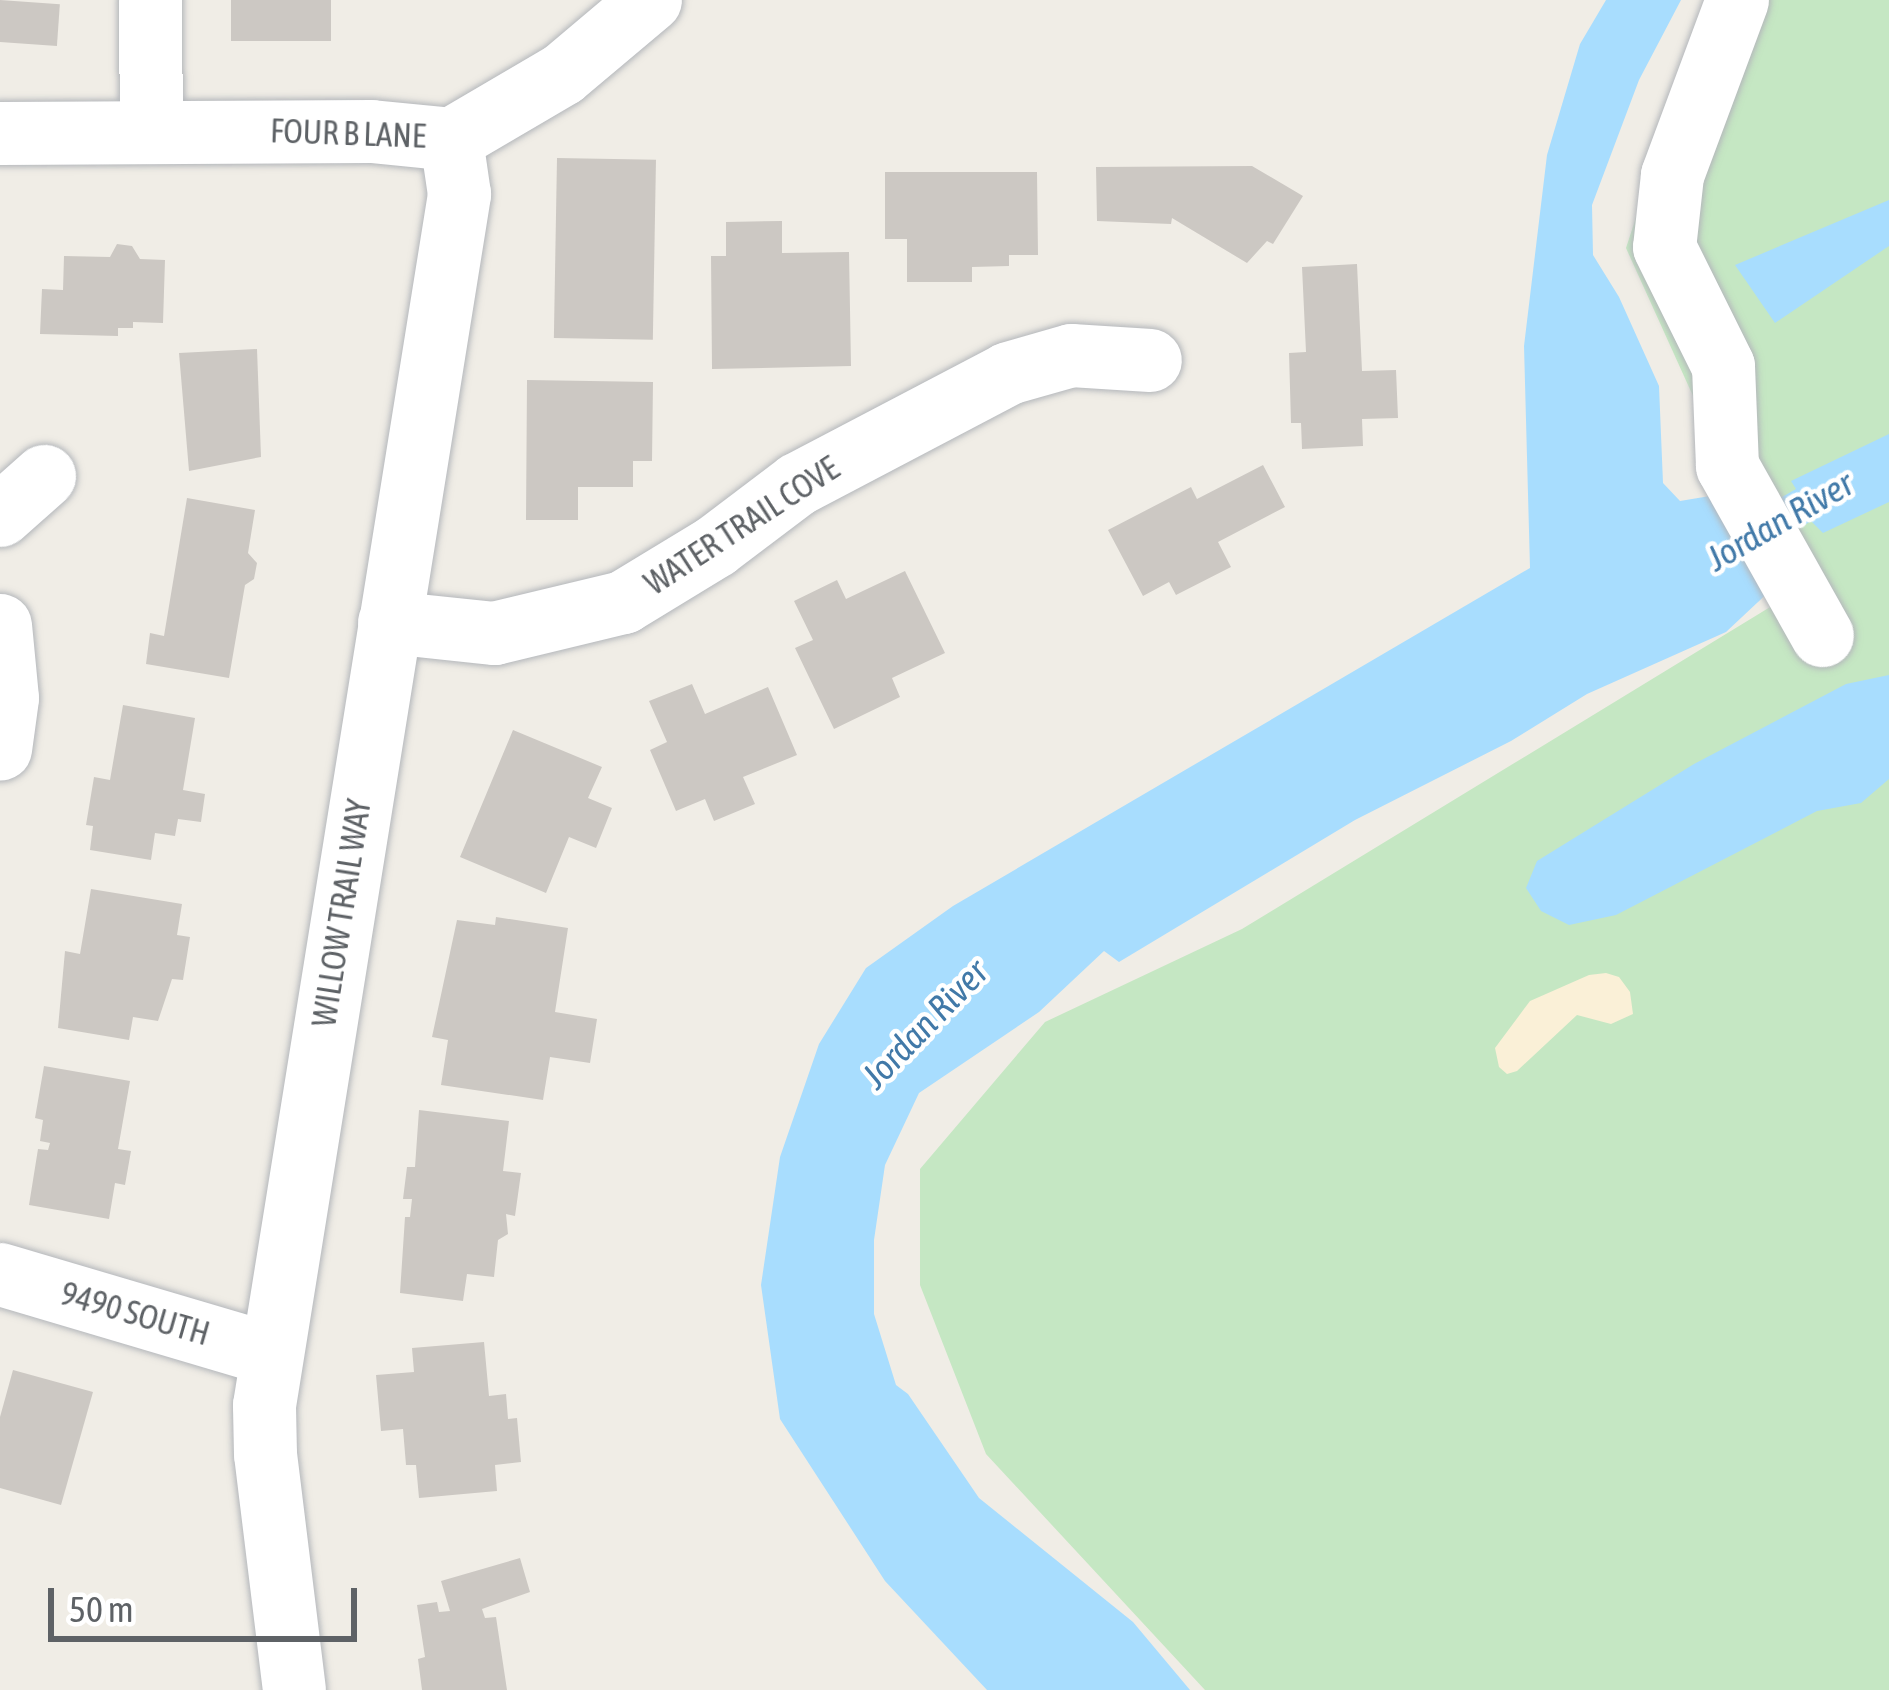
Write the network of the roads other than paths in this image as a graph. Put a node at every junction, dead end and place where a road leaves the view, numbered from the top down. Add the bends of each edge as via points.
1 (150, 0) edge
2 (650, 0) edge
3 (1736, 0) edge
4 (151, 132) junction
5 (0, 133) edge
6 (451, 139) junction
7 (1150, 360) dead end
8 (389, 622) junction
9 (0, 625) edge
10 (1822, 635) dead end
11 (0, 749) edge
12 (0, 1274) edge
13 (270, 1354) junction
14 (294, 1690) edge

1 - 4 street
2 - 6 street, FOUR B LANE via 562,74
3 - 10 street via 1672,175 1664,247 1723,367 1727,466
4 - 5 street, FOUR B LANE
4 - 6 street, FOUR B LANE via 371,131
6 - 8 street, WILLOW TRAIL WAY via 459,194
7 - 8 street, WATER TRAIL COVE via 1071,355 1008,373 797,484 623,602 494,633
8 - 13 street, WILLOW TRAIL WAY
9 - 11 street via 7,698
12 - 13 street, 9490 SOUTH
13 - 14 street, WILLOW TRAIL WAY via 265,1454

